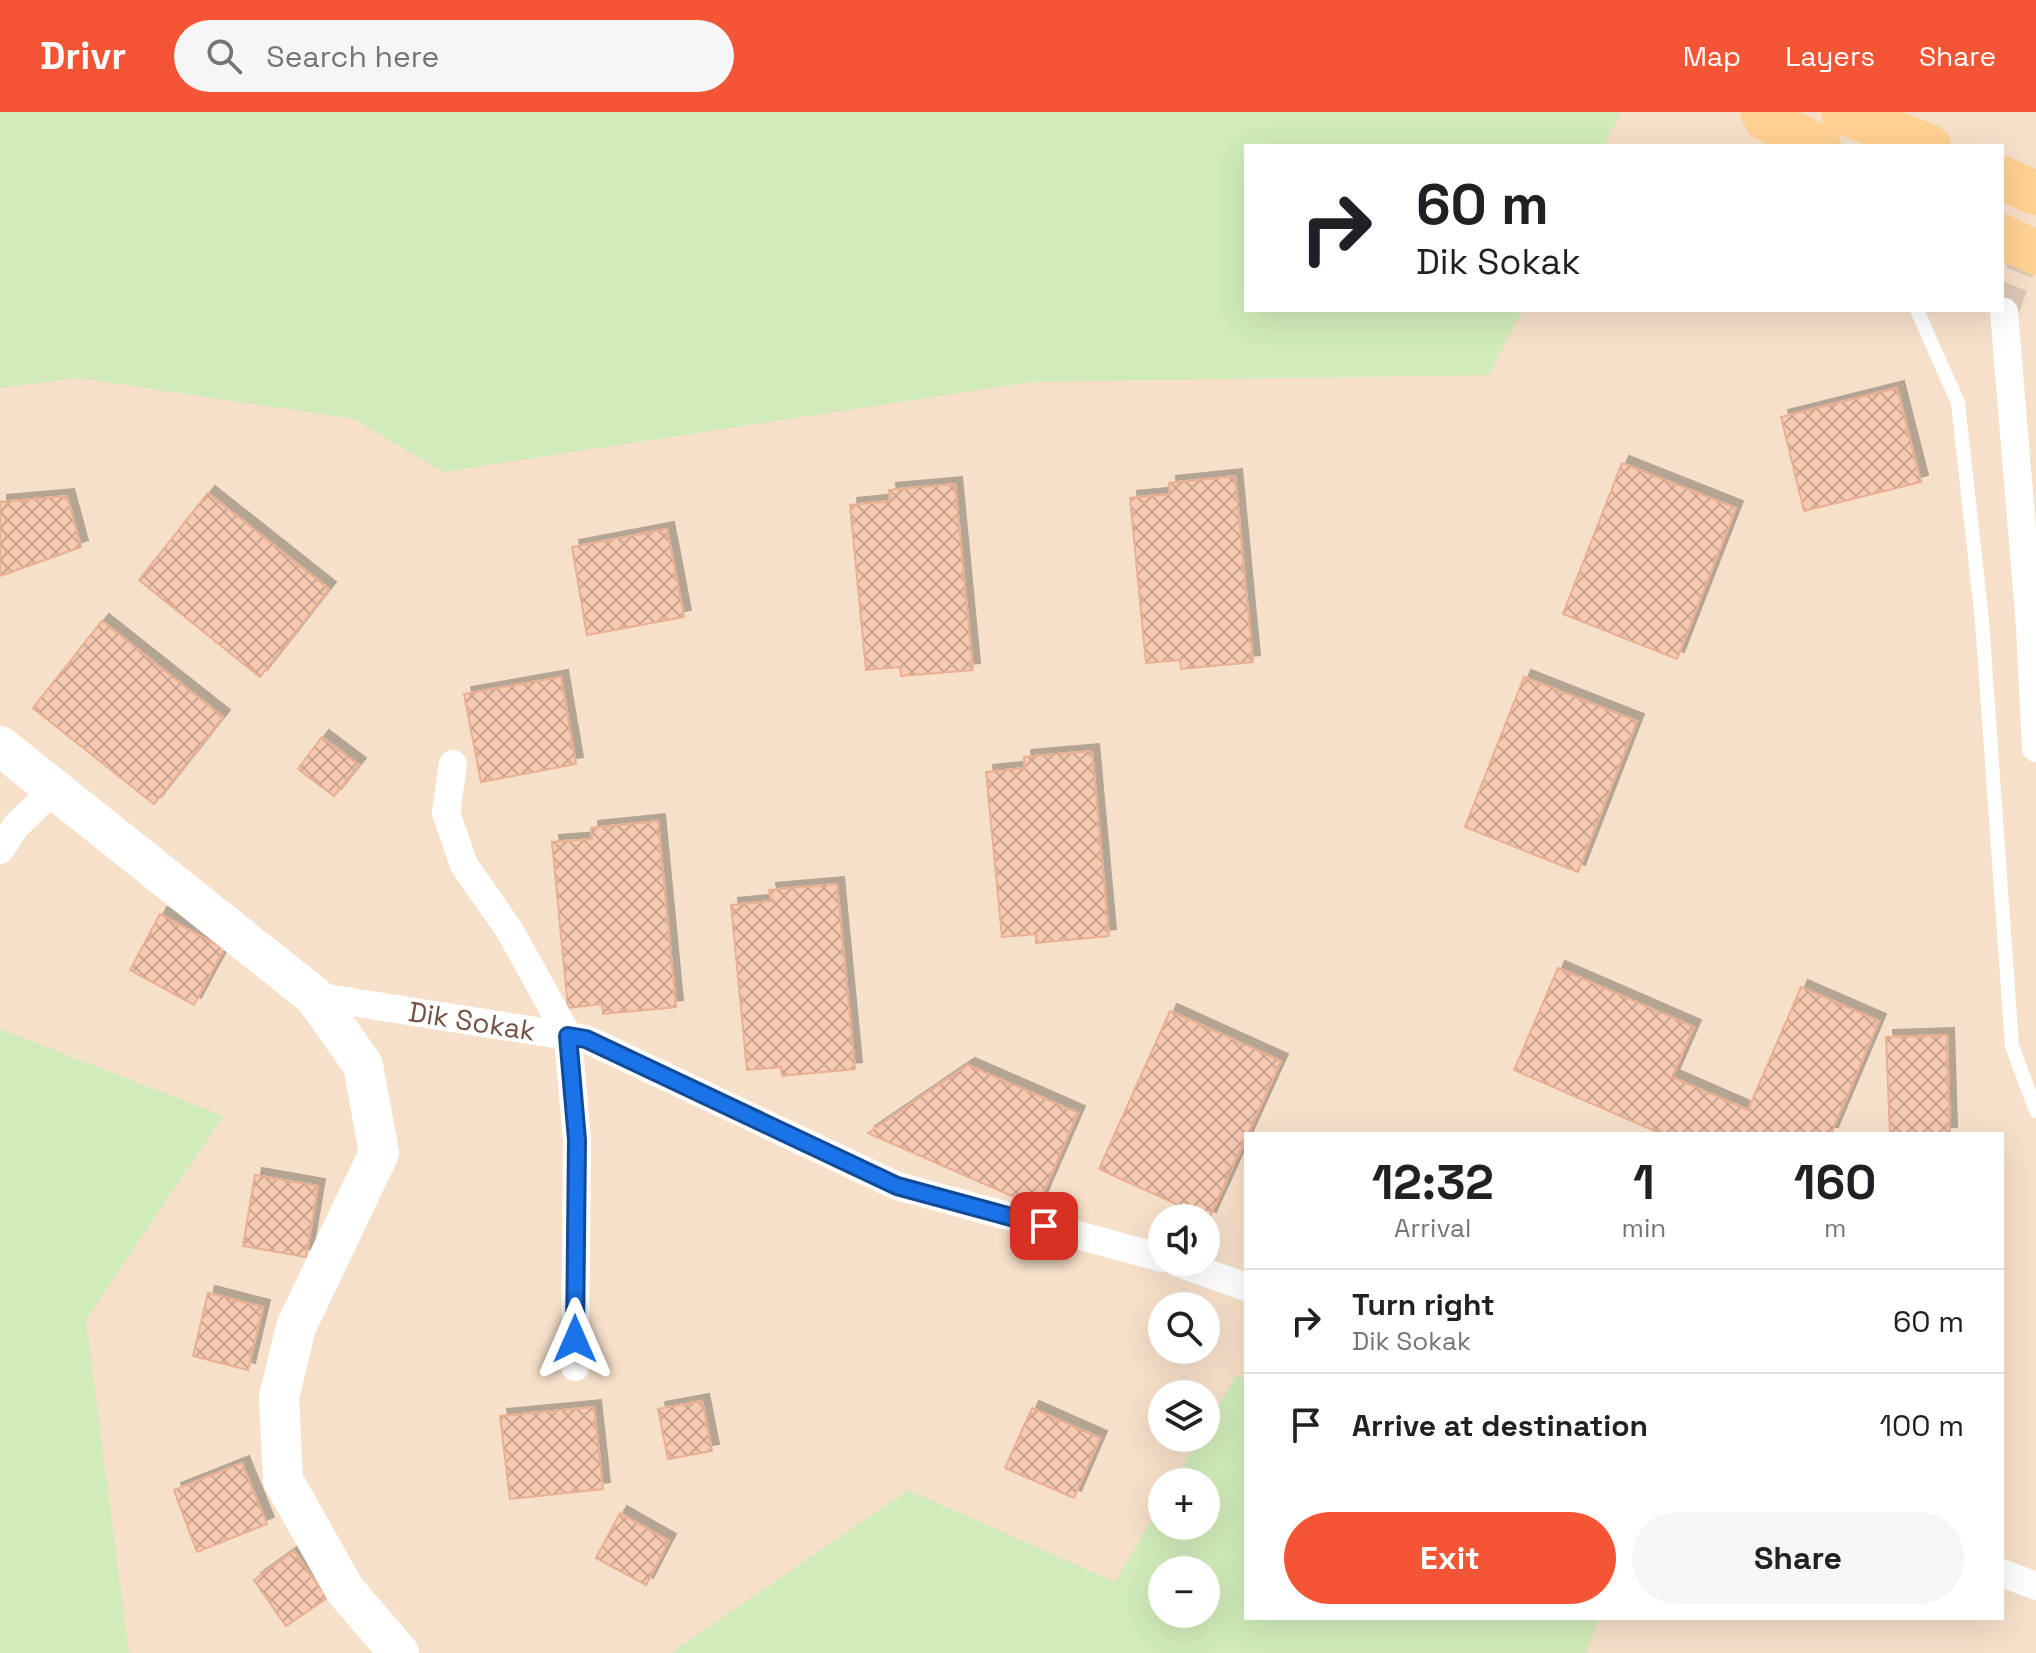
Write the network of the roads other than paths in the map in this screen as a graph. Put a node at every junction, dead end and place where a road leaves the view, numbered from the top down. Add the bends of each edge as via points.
1 (1762, 112) edge
2 (1871, 117) edge
3 (1815, 144) edge
4 (1925, 144) edge
5 (2004, 179) edge
6 (2036, 193) edge
7 (2004, 237) edge
8 (2036, 253) edge
9 (1918, 312) edge
10 (2004, 312) dead end
11 (2026, 459) edge
12 (0, 746) edge
13 (2036, 748) edge
14 (453, 764) dead end
15 (54, 789) junction
16 (0, 850) edge
17 (314, 996) junction
18 (568, 1036) junction
19 (2036, 1111) edge
20 (1148, 1254) edge
21 (1215, 1276) edge
22 (1244, 1286) edge
23 (575, 1367) dead end
24 (2004, 1574) edge
25 (2036, 1586) edge
26 (399, 1653) edge

1 - 3 main road
2 - 4 main road
5 - 6 main road
7 - 8 main road
9 - 19 lane via 1958,403 1982,621 2012,1046
10 - 11 street
11 - 13 street
12 - 15 street
14 - 18 street via 446,813 464,865 510,931
15 - 16 street
15 - 17 street
17 - 18 street, Dik Sokak
17 - 26 street via 363,1065 379,1153 296,1327 279,1397 283,1480 345,1590
18 - 20 street, Dik Sokak via 586,1039 897,1186
18 - 23 street via 577,1140
21 - 22 street
24 - 25 street

